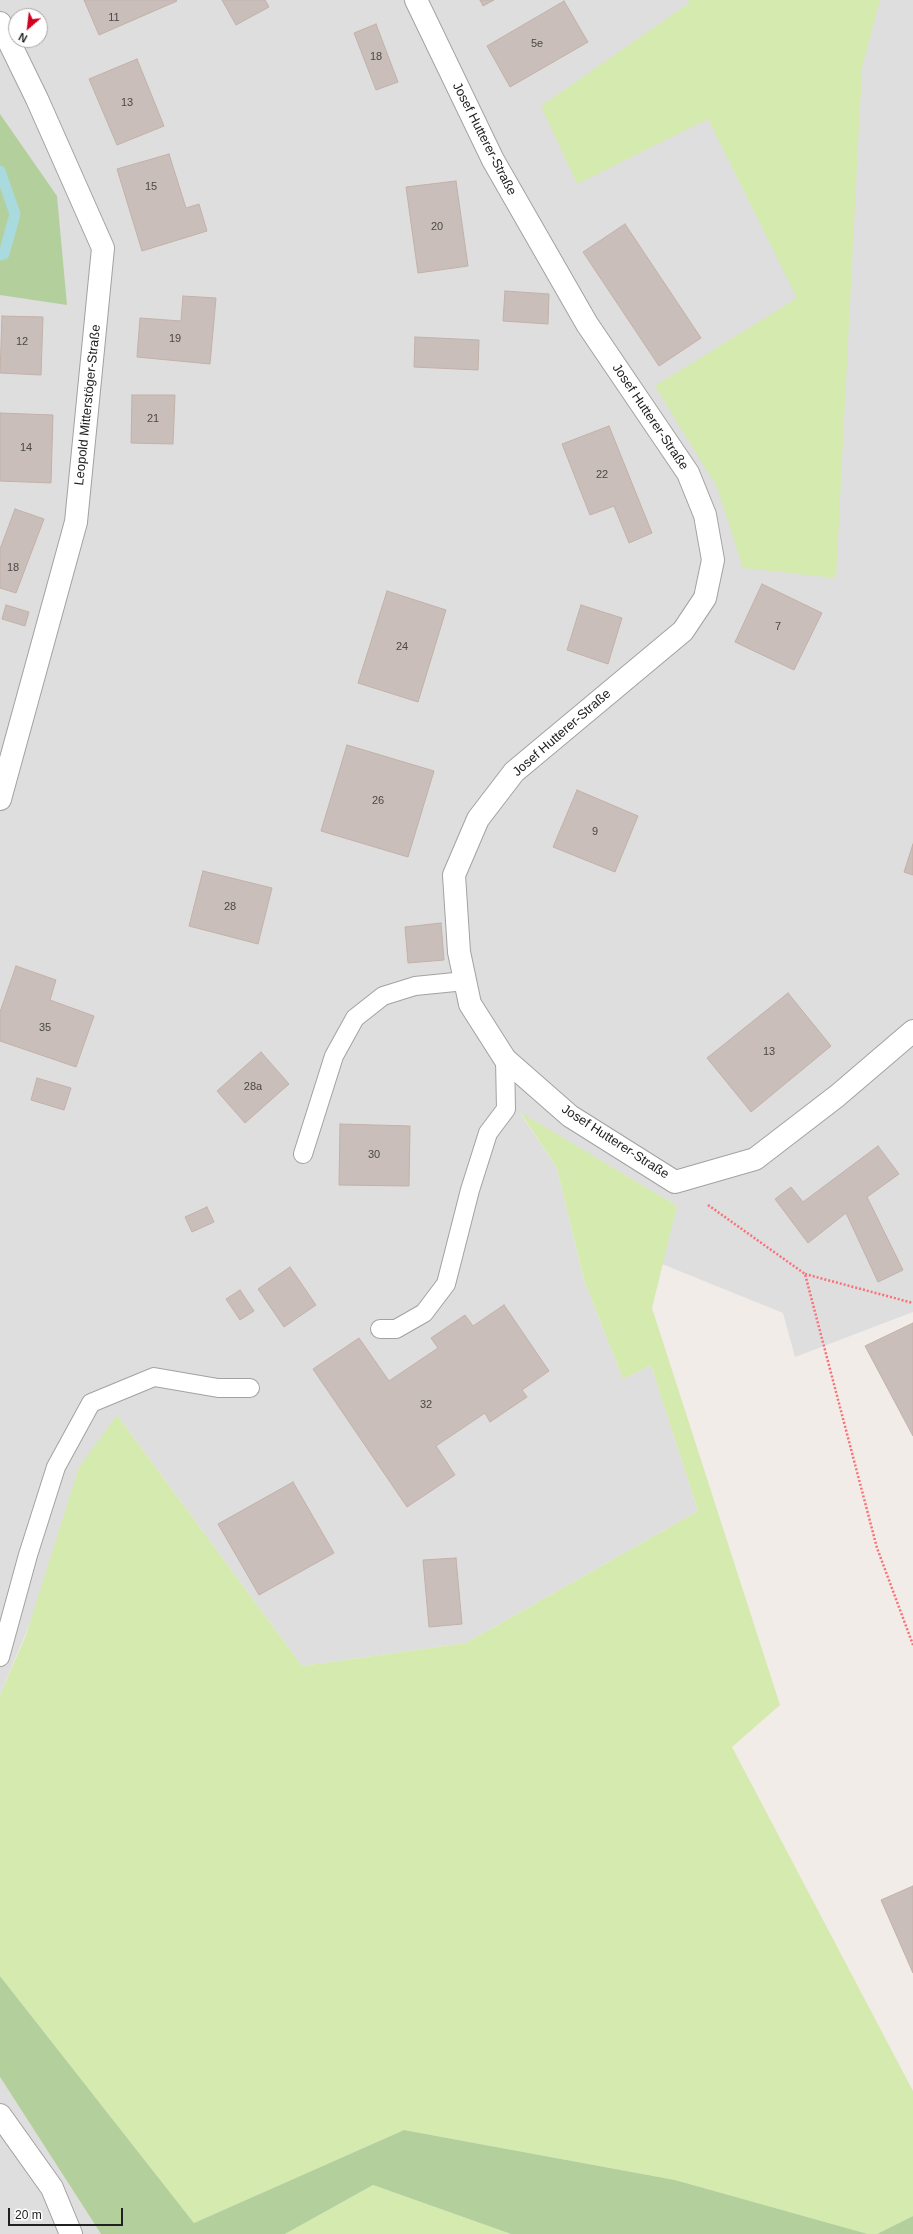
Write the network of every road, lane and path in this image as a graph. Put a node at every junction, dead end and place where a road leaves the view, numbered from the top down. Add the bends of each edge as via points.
1 (416, 0) edge
2 (0, 23) edge
3 (0, 799) edge
4 (465, 981) junction
5 (913, 1031) edge
6 (505, 1059) junction
7 (303, 1154) dead end
8 (675, 1182) junction
9 (805, 1274) junction
10 (913, 1303) edge
11 (380, 1329) dead end
12 (250, 1388) dead end
13 (913, 1645) edge
14 (0, 1657) edge
15 (0, 2115) edge
16 (71, 2234) edge

1 - 4 street, Josef Hutterer-Straße via 493,160 587,324 688,473 705,515 713,560 705,598 683,630 514,772 478,819 454,875 459,952
2 - 3 street, Leopold Mitterstöger-Straße via 37,99 103,248 76,522
4 - 6 street, Josef Hutterer-Straße via 470,1004
4 - 7 lane via 415,986 384,996 355,1018 334,1056
5 - 8 street, Josef Hutterer-Straße via 837,1096 755,1159
6 - 8 street, Josef Hutterer-Straße via 570,1116
6 - 11 lane via 506,1110 488,1133 470,1190 446,1284 424,1313 396,1329
8 - 9 path
9 - 10 path
9 - 13 path via 877,1548
12 - 14 lane via 218,1388 154,1377 91,1403 56,1467
15 - 16 street via 52,2188

